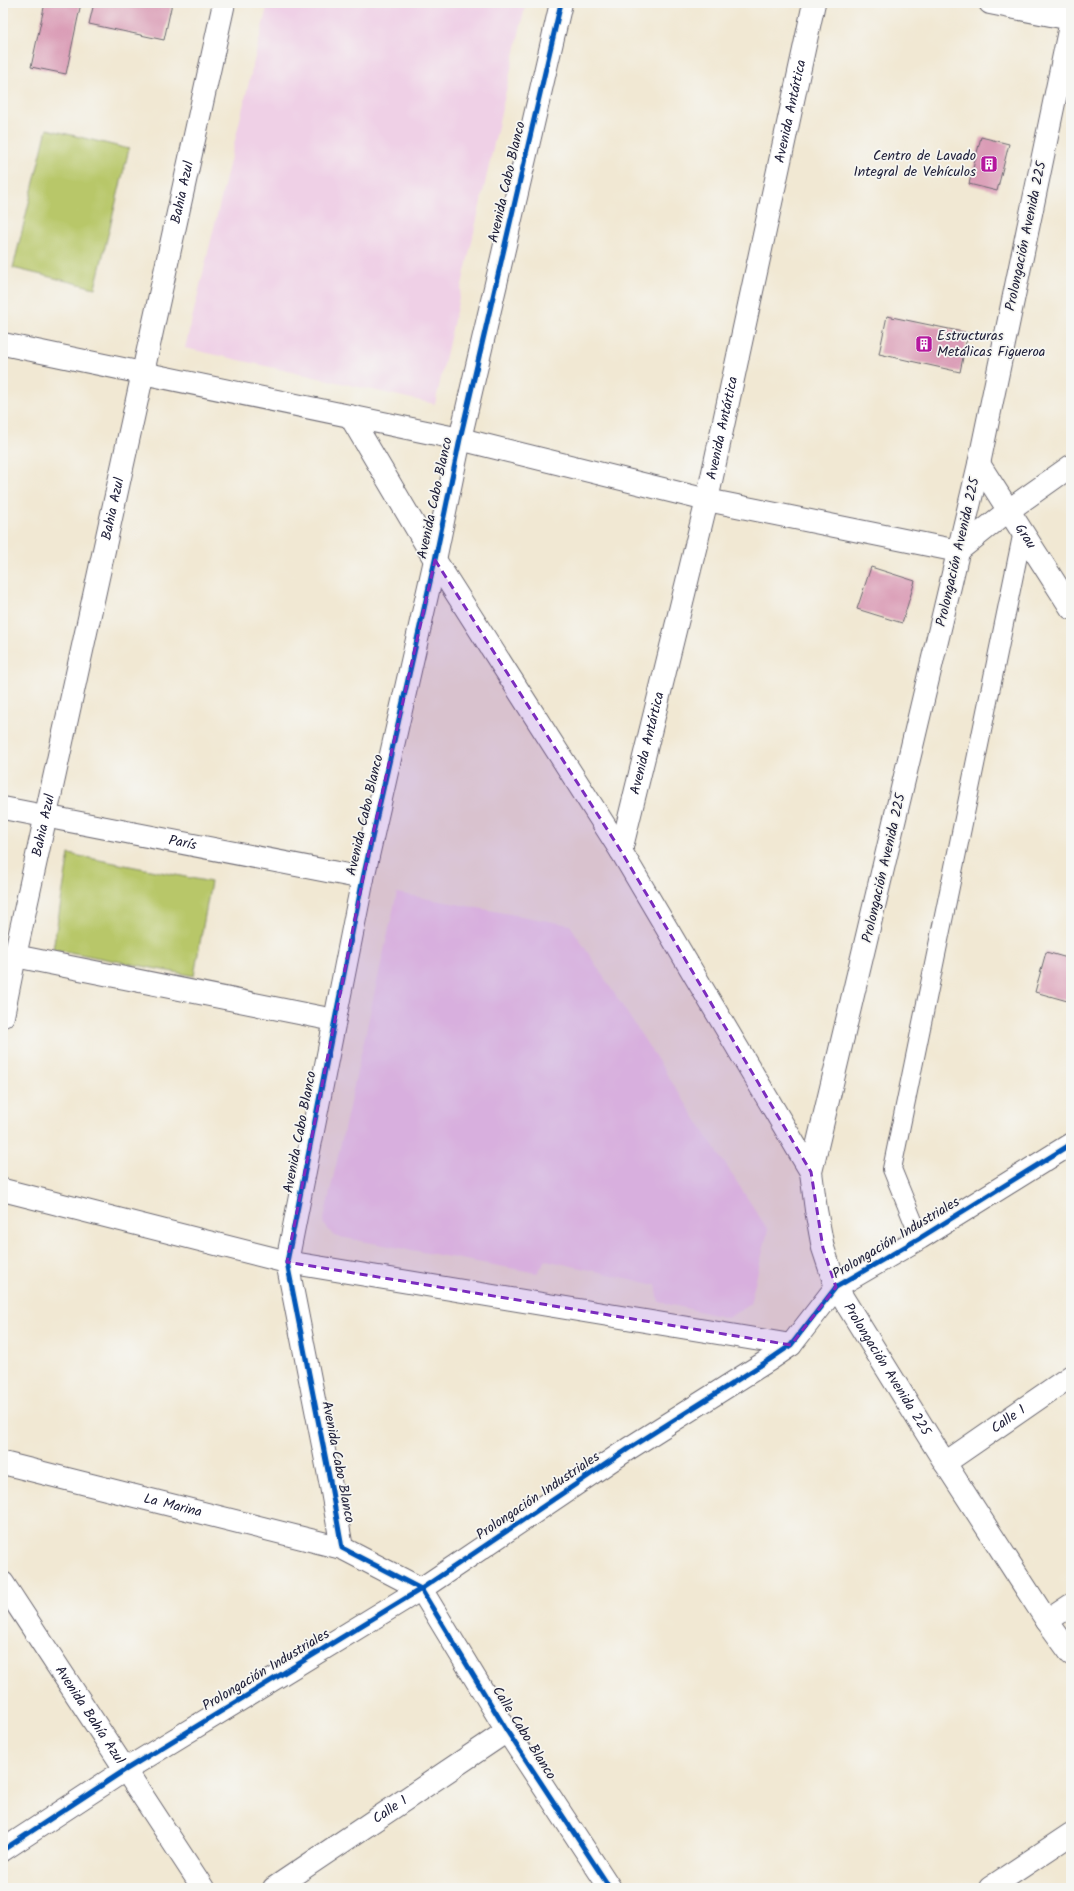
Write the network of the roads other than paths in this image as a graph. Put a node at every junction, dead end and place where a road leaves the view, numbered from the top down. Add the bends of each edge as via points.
1 (224, 3) edge
2 (561, 3) edge
3 (814, 3) edge
4 (990, 3) edge
5 (1071, 20) edge
6 (3, 344) edge
7 (144, 373) junction
8 (350, 416) junction
9 (460, 439) junction
10 (979, 464) junction
11 (1071, 466) edge
12 (707, 500) junction
13 (1009, 510) junction
14 (1023, 531) junction
15 (958, 551) junction
16 (435, 560) junction
17 (1071, 608) edge
18 (3, 808) edge
19 (45, 816) junction
20 (621, 851) junction
21 (363, 878) junction
22 (15, 956) junction
23 (3, 1016) edge
24 (334, 1020) junction
25 (1071, 1144) edge
26 (811, 1172) junction
27 (3, 1190) edge
28 (920, 1238) junction
29 (287, 1262) junction
30 (836, 1287) junction
31 (791, 1345) junction
32 (1071, 1376) edge
33 (3, 1463) edge
34 (945, 1463) junction
35 (342, 1548) junction
36 (3, 1582) edge
37 (421, 1589) junction
38 (1071, 1605) edge
39 (1047, 1621) junction
40 (1071, 1654) edge
41 (507, 1731) junction
42 (125, 1770) junction
43 (1071, 1834) edge
44 (3, 1850) edge
45 (202, 1888) edge
46 (274, 1888) edge
47 (610, 1888) edge
48 (990, 1888) edge

1 - 7 street, Bahia Azul
2 - 9 street, Avenida Cabo Blanco
3 - 12 street, Avenida Antártica
4 - 5 street
5 - 10 street, Prolongación Avenida 225
6 - 7 street
7 - 8 street
7 - 19 street, Bahia Azul
8 - 9 street
8 - 16 street
9 - 12 street
9 - 16 street, Avenida Cabo Blanco
10 - 13 street, Grau
10 - 15 street, Prolongación Avenida 225
11 - 13 street
12 - 15 street
12 - 20 street, Avenida Antártica
13 - 14 street, Grau
13 - 15 street
14 - 17 street, Grau
14 - 28 lane via 892,1169
15 - 26 street, Prolongación Avenida 225
16 - 20 street
16 - 21 street, Avenida Cabo Blanco
18 - 19 street, París
19 - 21 street, París
19 - 22 street, Bahia Azul
20 - 26 street
21 - 24 street, Avenida Cabo Blanco
22 - 23 street, Bahia Azul
22 - 24 street
24 - 29 street, Avenida Cabo Blanco
25 - 28 street, Prolongación Industriales
26 - 30 street, Prolongación Avenida 225 via 823,1248
27 - 29 street
28 - 30 street, Prolongación Industriales
29 - 31 street
29 - 35 street, Avenida Cabo Blanco
30 - 31 street, Prolongación Industriales
30 - 34 street, Prolongación Avenida 225
31 - 37 street, Prolongación Industriales via 628,1449
32 - 34 street, Calle 1
33 - 35 street, La Marina
34 - 39 street, Prolongación Avenida 225
35 - 37 street
36 - 42 street, Avenida Bahía Azul
37 - 41 street, Calle Cabo Blanco
37 - 42 street, Prolongación Industriales
38 - 39 street
39 - 40 street, Prolongación Avenida 225
41 - 46 street, Calle 1
41 - 47 street, Calle Cabo Blanco
42 - 44 street, Prolongación Industriales
42 - 45 street, Avenida Bahía Azul
43 - 48 street

